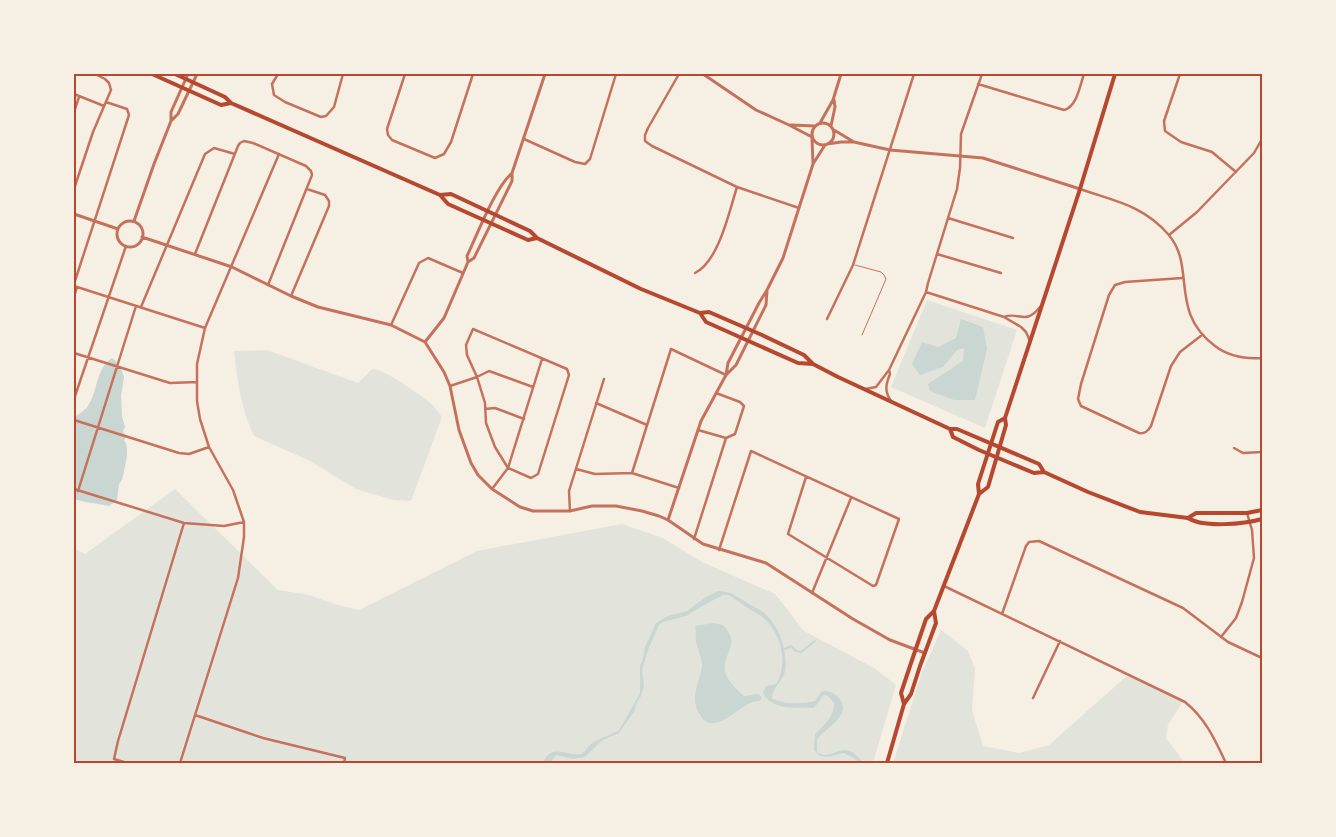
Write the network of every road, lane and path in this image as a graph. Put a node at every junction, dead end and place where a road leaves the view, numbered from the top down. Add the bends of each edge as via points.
1 (95, 74) edge
2 (152, 74) edge
3 (176, 74) edge
4 (197, 74) edge
5 (278, 74) edge
6 (343, 74) edge
7 (405, 74) edge
8 (473, 74) edge
9 (545, 74) edge
10 (616, 74) edge
11 (679, 74) edge
12 (703, 74) edge
13 (841, 74) edge
14 (914, 74) edge
15 (982, 74) edge
16 (1084, 74) edge
17 (1115, 74) edge
18 (1180, 74) edge
19 (187, 76) edge
20 (194, 82) junction
21 (978, 84) junction
22 (182, 88) junction
23 (190, 91) junction
24 (74, 94) edge
25 (79, 96) junction
26 (834, 100) junction
27 (106, 102) junction
28 (232, 103) junction
29 (104, 106) junction
30 (74, 112) edge
31 (172, 121) junction
32 (820, 123) junction
33 (789, 125) junction
34 (816, 126) junction
35 (832, 128) junction
36 (812, 138) junction
37 (524, 139) junction
38 (1262, 139) edge
39 (854, 142) junction
40 (826, 144) junction
41 (890, 150) junction
42 (235, 154) junction
43 (279, 154) junction
44 (960, 157) junction
45 (813, 164) junction
46 (1236, 172) junction
47 (512, 174) junction
48 (737, 188) junction
49 (307, 189) junction
50 (1080, 189) junction
51 (74, 190) edge
52 (440, 194) junction
53 (800, 208) junction
54 (488, 211) junction
55 (74, 214) edge
56 (495, 215) junction
57 (948, 218) junction
58 (484, 220) junction
59 (94, 221) junction
60 (134, 222) junction
61 (491, 223) junction
62 (118, 229) junction
63 (1169, 235) junction
64 (142, 237) junction
65 (536, 238) junction
66 (1013, 238) dead end
67 (167, 245) junction
68 (126, 246) junction
69 (195, 254) junction
70 (937, 254) junction
71 (468, 262) junction
72 (853, 264) junction
73 (232, 267) junction
74 (463, 273) junction
75 (695, 273) dead end
76 (1001, 273) dead end
77 (1182, 278) junction
78 (268, 285) junction
79 (75, 286) edge
80 (768, 290) junction
81 (926, 292) junction
82 (291, 296) junction
83 (108, 297) junction
84 (74, 298) edge
85 (1042, 305) junction
86 (136, 306) junction
87 (141, 307) junction
88 (700, 313) junction
89 (1004, 317) junction
90 (827, 318) dead end
91 (392, 325) junction
92 (205, 328) junction
93 (746, 328) junction
94 (753, 331) junction
95 (862, 335) dead end
96 (1202, 335) junction
97 (741, 338) junction
98 (748, 340) junction
99 (425, 342) junction
100 (1030, 342) junction
101 (74, 353) edge
102 (88, 357) junction
103 (1262, 358) edge
104 (542, 359) junction
105 (813, 364) junction
106 (118, 367) junction
107 (889, 370) junction
108 (726, 375) junction
109 (477, 378) junction
110 (604, 379) dead end
111 (196, 382) junction
112 (450, 386) junction
113 (534, 387) junction
114 (864, 389) junction
115 (716, 393) junction
116 (74, 399) edge
117 (892, 402) junction
118 (596, 403) junction
119 (485, 409) junction
120 (1005, 418) junction
121 (74, 420) edge
122 (524, 420) junction
123 (646, 425) junction
124 (98, 429) junction
125 (950, 429) junction
126 (698, 430) junction
127 (726, 438) junction
128 (991, 443) junction
129 (999, 446) junction
130 (209, 447) junction
131 (1234, 448) dead end
132 (1262, 452) edge
133 (988, 453) junction
134 (996, 457) junction
135 (508, 468) junction
136 (575, 469) junction
137 (1044, 472) junction
138 (632, 474) junction
139 (806, 477) junction
140 (492, 488) junction
141 (679, 488) junction
142 (74, 490) edge
143 (78, 491) junction
144 (978, 494) junction
145 (851, 498) junction
146 (1262, 510) edge
147 (570, 511) junction
148 (1248, 513) junction
149 (1188, 518) junction
150 (1262, 519) edge
151 (668, 520) junction
152 (244, 522) junction
153 (184, 523) junction
154 (1250, 523) junction
155 (694, 538) junction
156 (720, 550) junction
157 (826, 558) junction
158 (944, 586) junction
159 (812, 594) junction
160 (934, 611) junction
161 (1002, 614) junction
162 (1221, 637) junction
163 (1060, 641) junction
164 (915, 649) junction
165 (925, 653) junction
166 (1262, 658) edge
167 (1033, 698) dead end
168 (904, 704) junction
169 (195, 715) junction
170 (127, 763) edge
171 (180, 763) edge
172 (344, 763) edge
173 (887, 763) edge
174 (1226, 763) edge

1 - 27 street via 106,79 111,86
2 - 22 main road
3 - 19 main road
4 - 20 street
5 - 6 street via 272,84 274,95 322,117 334,107
7 - 8 street via 387,129 388,135 392,140 435,158 444,154 451,142
9 - 37 street
10 - 37 street via 586,164
11 - 48 street via 648,128 645,141
12 - 33 street via 749,107
13 - 26 street
14 - 41 street
15 - 21 street
16 - 21 street via 1073,104 1064,110
17 - 50 main road
18 - 46 street via 1164,121 1165,131 1181,142 1212,152
19 - 20 main road
19 - 22 street
20 - 23 street
20 - 28 main road
21 - 44 street via 962,134
22 - 23 main road
22 - 31 street via 171,112
23 - 28 main road via 221,105
23 - 31 street
24 - 25 street
25 - 29 street
25 - 30 street
26 - 32 street
26 - 35 street
27 - 29 street
27 - 59 street via 127,110 129,115
28 - 52 main road
29 - 51 street
31 - 60 street
32 - 34 street
32 - 35 street
33 - 34 street
33 - 36 street
34 - 36 street
35 - 39 street
35 - 40 street via 833,138
36 - 40 street via 817,144
36 - 45 street
37 - 47 street
38 - 46 street
39 - 40 street
39 - 41 street
40 - 45 street
41 - 44 street
41 - 72 street
42 - 43 street via 244,141
42 - 67 street via 214,148 205,154
42 - 69 street
43 - 49 street via 311,171
43 - 73 street
44 - 50 street via 983,158
44 - 57 street via 957,189
45 - 53 street
46 - 63 street
47 - 54 street
47 - 56 street via 512,181
48 - 53 street
48 - 75 street via 709,262
49 - 78 street
49 - 82 street via 325,195 329,206
50 - 63 street via 1144,212
50 - 85 main road
52 - 54 main road via 451,194
52 - 58 main road via 448,204
53 - 80 street
54 - 56 main road
54 - 58 street
55 - 59 street
56 - 61 street
56 - 65 main road via 530,231
57 - 66 street
57 - 70 street
58 - 61 main road
58 - 71 street via 467,256
59 - 62 street
59 - 79 street
60 - 62 street via 126,221
60 - 64 street via 142,229
61 - 65 main road via 528,240
61 - 71 street via 474,258
62 - 68 street via 118,237
63 - 77 street via 1179,258
64 - 67 street
64 - 68 street via 136,245
65 - 88 main road via 641,289
67 - 69 street
67 - 87 street
68 - 83 street
69 - 73 street
70 - 76 street
70 - 81 street
71 - 74 street
72 - 90 street
72 - 95 lane via 881,272 886,279
73 - 78 street
73 - 92 street
74 - 91 street via 428,258 422,260
74 - 99 street via 444,318
77 - 96 street via 1188,313
77 - 96 street via 1115,285 1081,384 1078,399 1081,406 1139,433 1148,431 1170,366 1180,352
78 - 82 street
79 - 83 street
79 - 84 street
80 - 93 street
80 - 94 street via 766,306
81 - 89 street
81 - 107 street
82 - 91 street via 318,307
83 - 86 street
83 - 102 street
85 - 89 street via 1030,316
85 - 100 main road
86 - 87 street
86 - 106 street
87 - 92 street
88 - 93 main road via 709,312
88 - 97 main road via 706,322
89 - 100 street via 1021,327
91 - 99 street
92 - 111 street via 198,354
93 - 94 main road
93 - 97 street
94 - 98 street
94 - 105 main road via 804,355
96 - 103 street via 1230,355
97 - 98 main road
97 - 108 street via 728,363
98 - 105 main road via 798,363
98 - 108 street via 736,365
99 - 112 street
100 - 120 main road
101 - 102 street
102 - 106 street
102 - 116 street
104 - 109 street via 473,329 466,345
104 - 113 street
104 - 135 street via 566,369 569,375 538,474 531,478
105 - 114 main road
106 - 111 street via 170,383
106 - 124 street
107 - 114 street via 876,387
107 - 117 street via 886,392
108 - 115 street
108 - 123 street via 671,349
109 - 112 street
109 - 113 street via 488,371
109 - 119 street
110 - 118 street
111 - 130 street via 200,419
112 - 140 street via 459,430 471,463
113 - 122 street
114 - 117 main road
115 - 126 street
115 - 127 street via 744,406 735,434
117 - 125 main road
118 - 123 street
118 - 136 street
119 - 122 street via 495,408
119 - 135 street via 486,423 495,447
120 - 128 main road via 998,422
120 - 129 main road
121 - 124 street
122 - 135 street
123 - 138 street
124 - 130 street via 179,453 192,453
124 - 143 street
125 - 128 main road via 957,428
125 - 133 main road via 953,437
126 - 127 street
126 - 141 street
127 - 155 street
128 - 129 main road
128 - 133 main road
129 - 134 main road
129 - 137 main road via 1039,464
130 - 152 street via 233,490
131 - 132 street via 1243,453
133 - 134 main road
133 - 144 main road
134 - 137 main road via 1034,473
134 - 144 main road via 988,487
135 - 140 street
136 - 138 street via 595,474
136 - 147 street via 569,491
137 - 149 main road via 1140,512
138 - 141 street
139 - 145 street
139 - 156 street via 751,451
139 - 157 street via 788,534
140 - 147 street via 520,507 533,511
141 - 151 street
142 - 143 street
143 - 153 street
144 - 158 main road
145 - 157 street
145 - 157 street via 899,519 876,585 872,586
146 - 148 main road
147 - 151 street via 592,506 616,506 642,510
148 - 149 main road via 1196,513
148 - 154 street
149 - 154 main road via 1194,522
150 - 154 main road
151 - 155 street
152 - 153 street via 224,526
152 - 169 street via 238,578
153 - 170 street via 118,741 114,760
154 - 162 street via 1254,558 1250,575 1236,618
155 - 156 street
156 - 159 street via 766,563
157 - 159 street
158 - 160 main road
158 - 161 street
159 - 164 street via 878,634
160 - 164 main road via 926,619
160 - 165 main road via 936,623
161 - 162 street via 1026,546 1035,540 1183,608
161 - 163 street
162 - 166 street
163 - 167 street
163 - 174 street via 1186,702 1209,728
164 - 165 street
164 - 168 main road via 901,694
165 - 168 main road via 911,694
168 - 173 main road
169 - 171 street
169 - 172 street via 263,738 345,758

